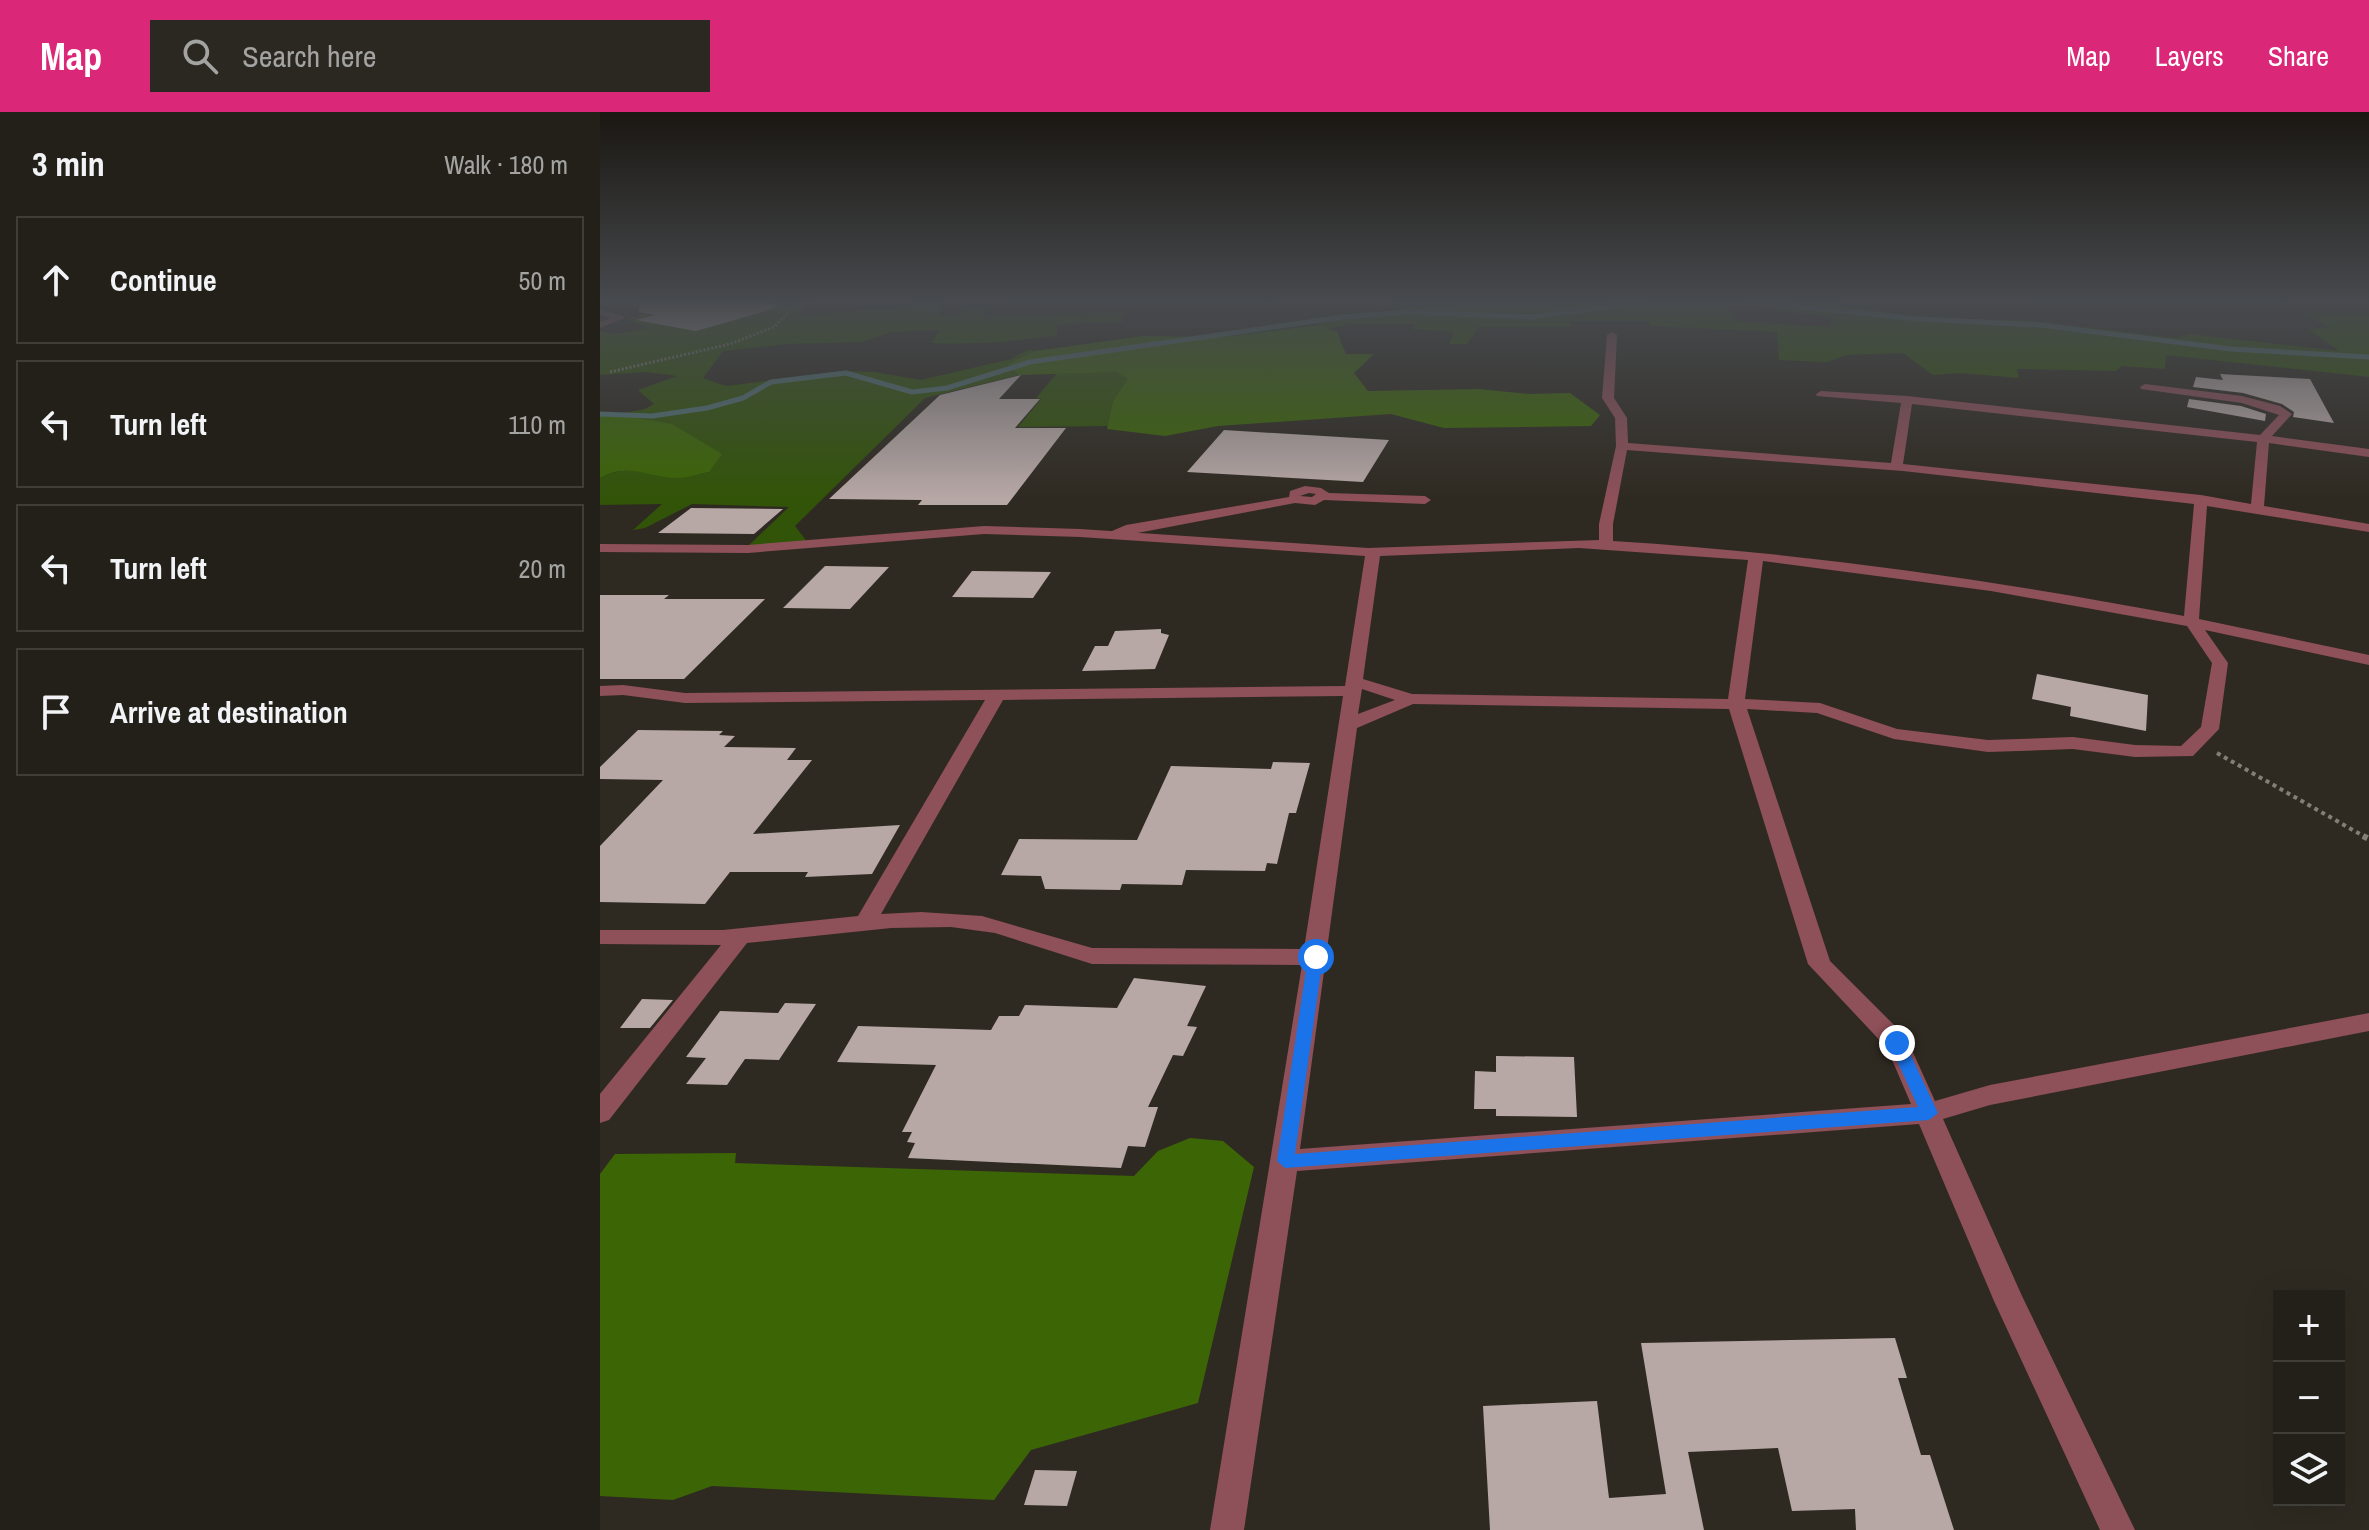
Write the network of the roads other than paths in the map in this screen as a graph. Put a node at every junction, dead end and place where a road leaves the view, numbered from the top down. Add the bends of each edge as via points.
1 (1610, 367) edge
2 (2145, 387) dead end
3 (1821, 394) dead end
4 (1907, 399) junction
5 (2263, 439) junction
6 (1622, 446) junction
7 (2369, 453) edge
8 (1897, 465) junction
9 (2201, 499) junction
10 (1425, 500) dead end
11 (2257, 507) junction
12 (2369, 528) edge
13 (1111, 534) junction
14 (1606, 545) junction
15 (600, 548) edge
16 (1373, 552) junction
17 (1756, 557) junction
18 (2191, 621) junction
19 (2369, 660) edge
20 (1355, 686) junction
21 (600, 691) edge
22 (998, 693) junction
23 (1411, 699) junction
24 (1736, 703) junction
25 (1348, 725) junction
26 (867, 920) junction
27 (600, 937) edge
28 (739, 937) junction
29 (1316, 957) junction
30 (2369, 1022) edge
31 (600, 1113) edge
32 (1929, 1113) junction
33 (1285, 1161) junction
34 (1227, 1530) edge
35 (2118, 1530) edge

1 - 6 street via 1608,398 1621,418
2 - 5 street via 2283,410 2286,414
3 - 4 street
4 - 5 street
4 - 8 street
5 - 7 street
5 - 11 street
6 - 8 street
6 - 14 street
8 - 9 street
9 - 11 street
9 - 18 street
10 - 13 lane via 1295,499
11 - 12 street
13 - 15 street via 978,530 738,550
13 - 16 street
14 - 16 street
14 - 17 street
16 - 20 street
17 - 18 street via 1981,584
17 - 24 street
18 - 19 street
18 - 24 street via 2220,663 2210,729 2186,752 2073,743 1988,746 1894,734 1820,708
20 - 22 street
20 - 23 street
20 - 25 street
21 - 22 street via 685,698
22 - 26 street
23 - 24 street
23 - 25 street
24 - 32 street via 1820,964 1897,1043
25 - 29 street
26 - 28 street
26 - 29 street via 985,923 1092,956
27 - 28 street
28 - 31 street
29 - 33 street
30 - 32 street via 1990,1095
32 - 33 street
32 - 35 street via 2009,1301
33 - 34 street

